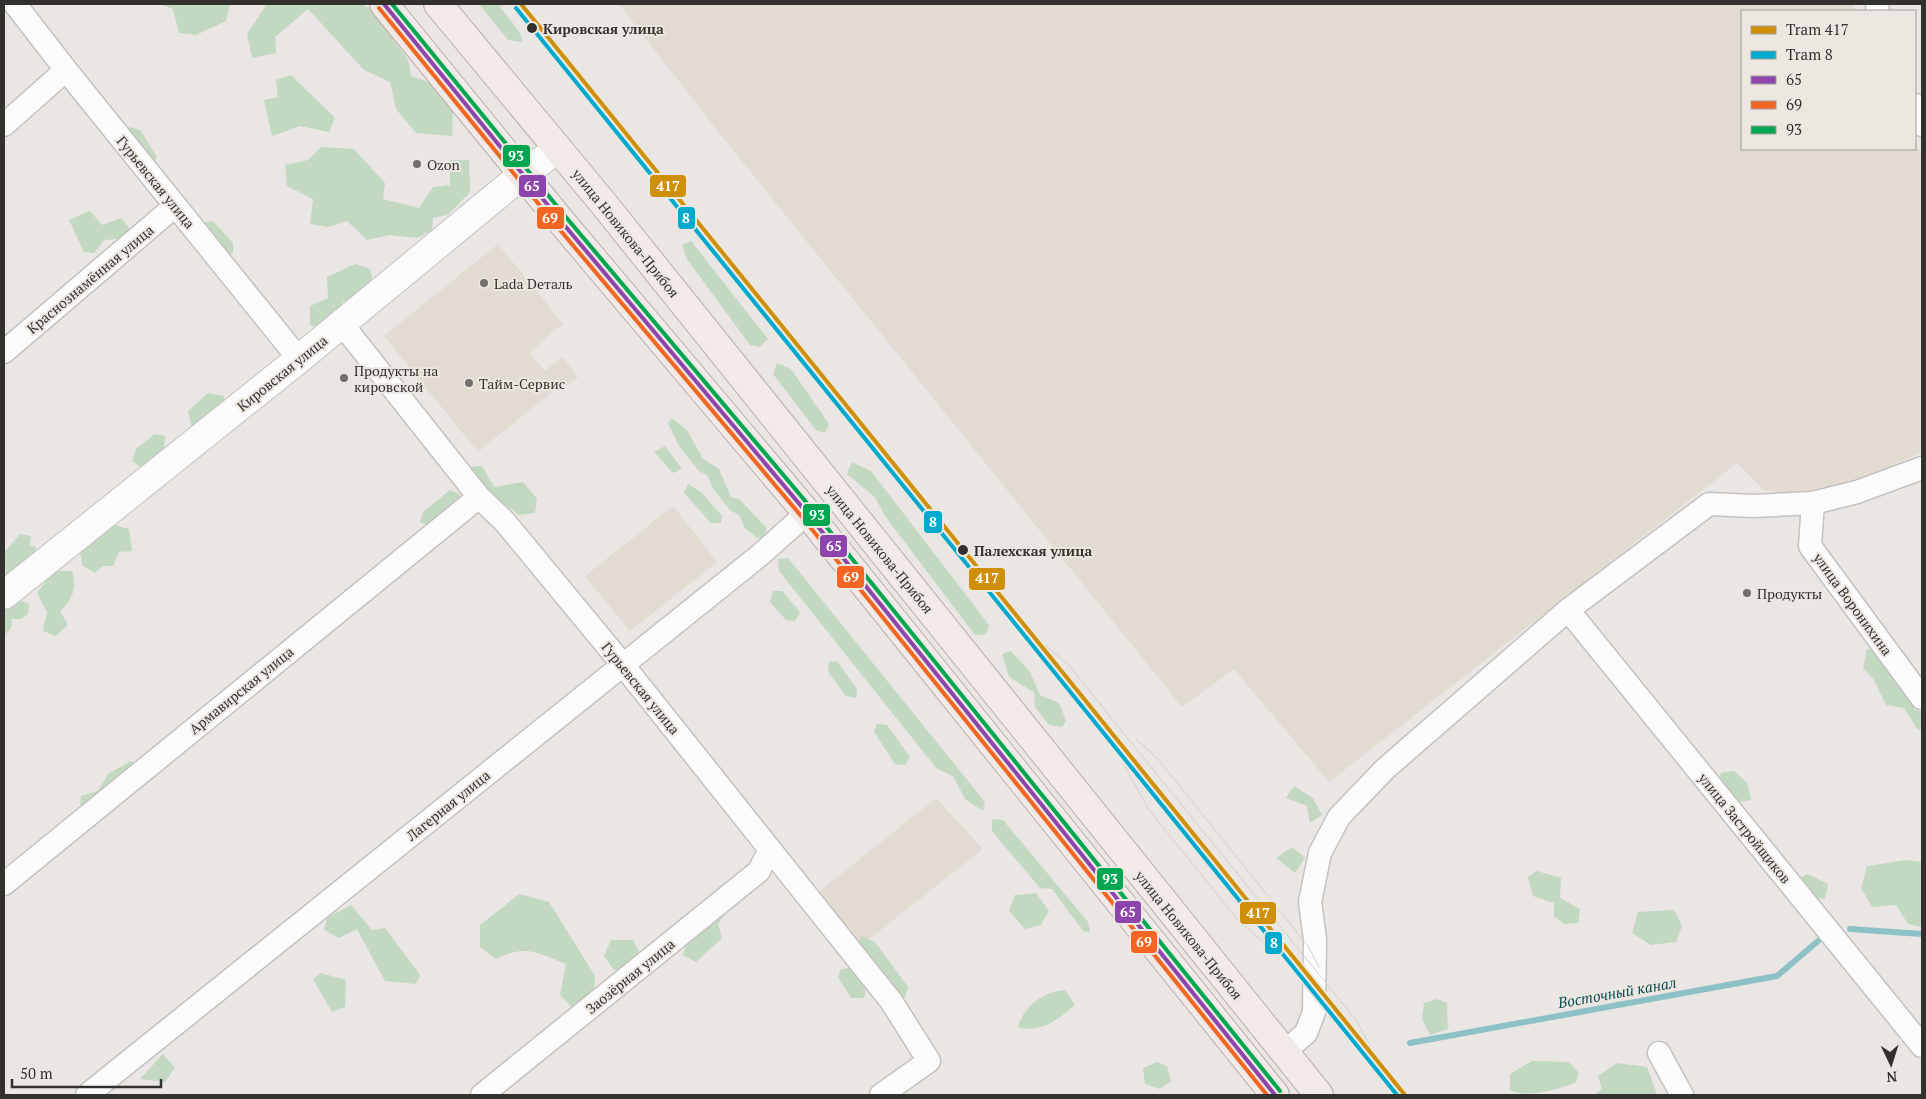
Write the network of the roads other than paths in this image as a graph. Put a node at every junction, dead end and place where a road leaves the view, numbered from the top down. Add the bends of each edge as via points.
1 (16, 4) edge
2 (384, 4) edge
3 (438, 4) edge
4 (66, 70) junction
5 (1916, 108) edge
6 (1922, 124) edge
7 (4, 125) edge
8 (558, 149) junction
9 (523, 174) junction
10 (176, 206) junction
11 (342, 324) junction
12 (4, 352) edge
13 (299, 359) junction
14 (1922, 468) edge
15 (479, 497) junction
16 (1813, 503) junction
17 (807, 514) junction
18 (4, 595) edge
19 (1568, 610) junction
20 (623, 665) junction
21 (1922, 698) edge
22 (769, 851) junction
23 (4, 884) edge
24 (1922, 1046) edge
25 (1283, 1053) junction
26 (1659, 1053) dead end
27 (87, 1095) edge
28 (482, 1095) edge
29 (881, 1095) edge
30 (1275, 1095) edge
31 (1319, 1095) edge
32 (1682, 1095) edge

1 - 4 street, Гурьевская улица
2 - 9 main road
3 - 8 main road, улица Новикова-Прибоя
4 - 7 street
4 - 10 street, Гурьевская улица
5 - 6 street
8 - 9 street, Кировская улица
8 - 25 main road, улица Новикова-Прибоя
9 - 11 street, Кировская улица
9 - 17 main road
10 - 12 street, Краснознамённая улица
10 - 13 street, Гурьевская улица
11 - 13 street, Кировская улица
11 - 15 street, Гурьевская улица
13 - 18 street, Кировская улица
14 - 16 street via 1857,492
15 - 20 street, Гурьевская улица via 505,522
15 - 23 street, Армавирская улица
16 - 19 street via 1710,504
16 - 21 street, улица Воронихина via 1810,546
17 - 20 street, Лагерная улица
17 - 30 main road
19 - 24 street, улица Застройщиков
19 - 25 street via 1385,769 1339,818 1320,853 1310,902 1315,939 1314,1012 1306,1033
20 - 22 street, Гурьевская улица
20 - 27 street, Лагерная улица
22 - 28 street, Заозёрная улица via 759,871
22 - 29 street, Гурьевская улица via 891,1001 928,1061
25 - 31 main road, улица Новикова-Прибоя
26 - 32 street

